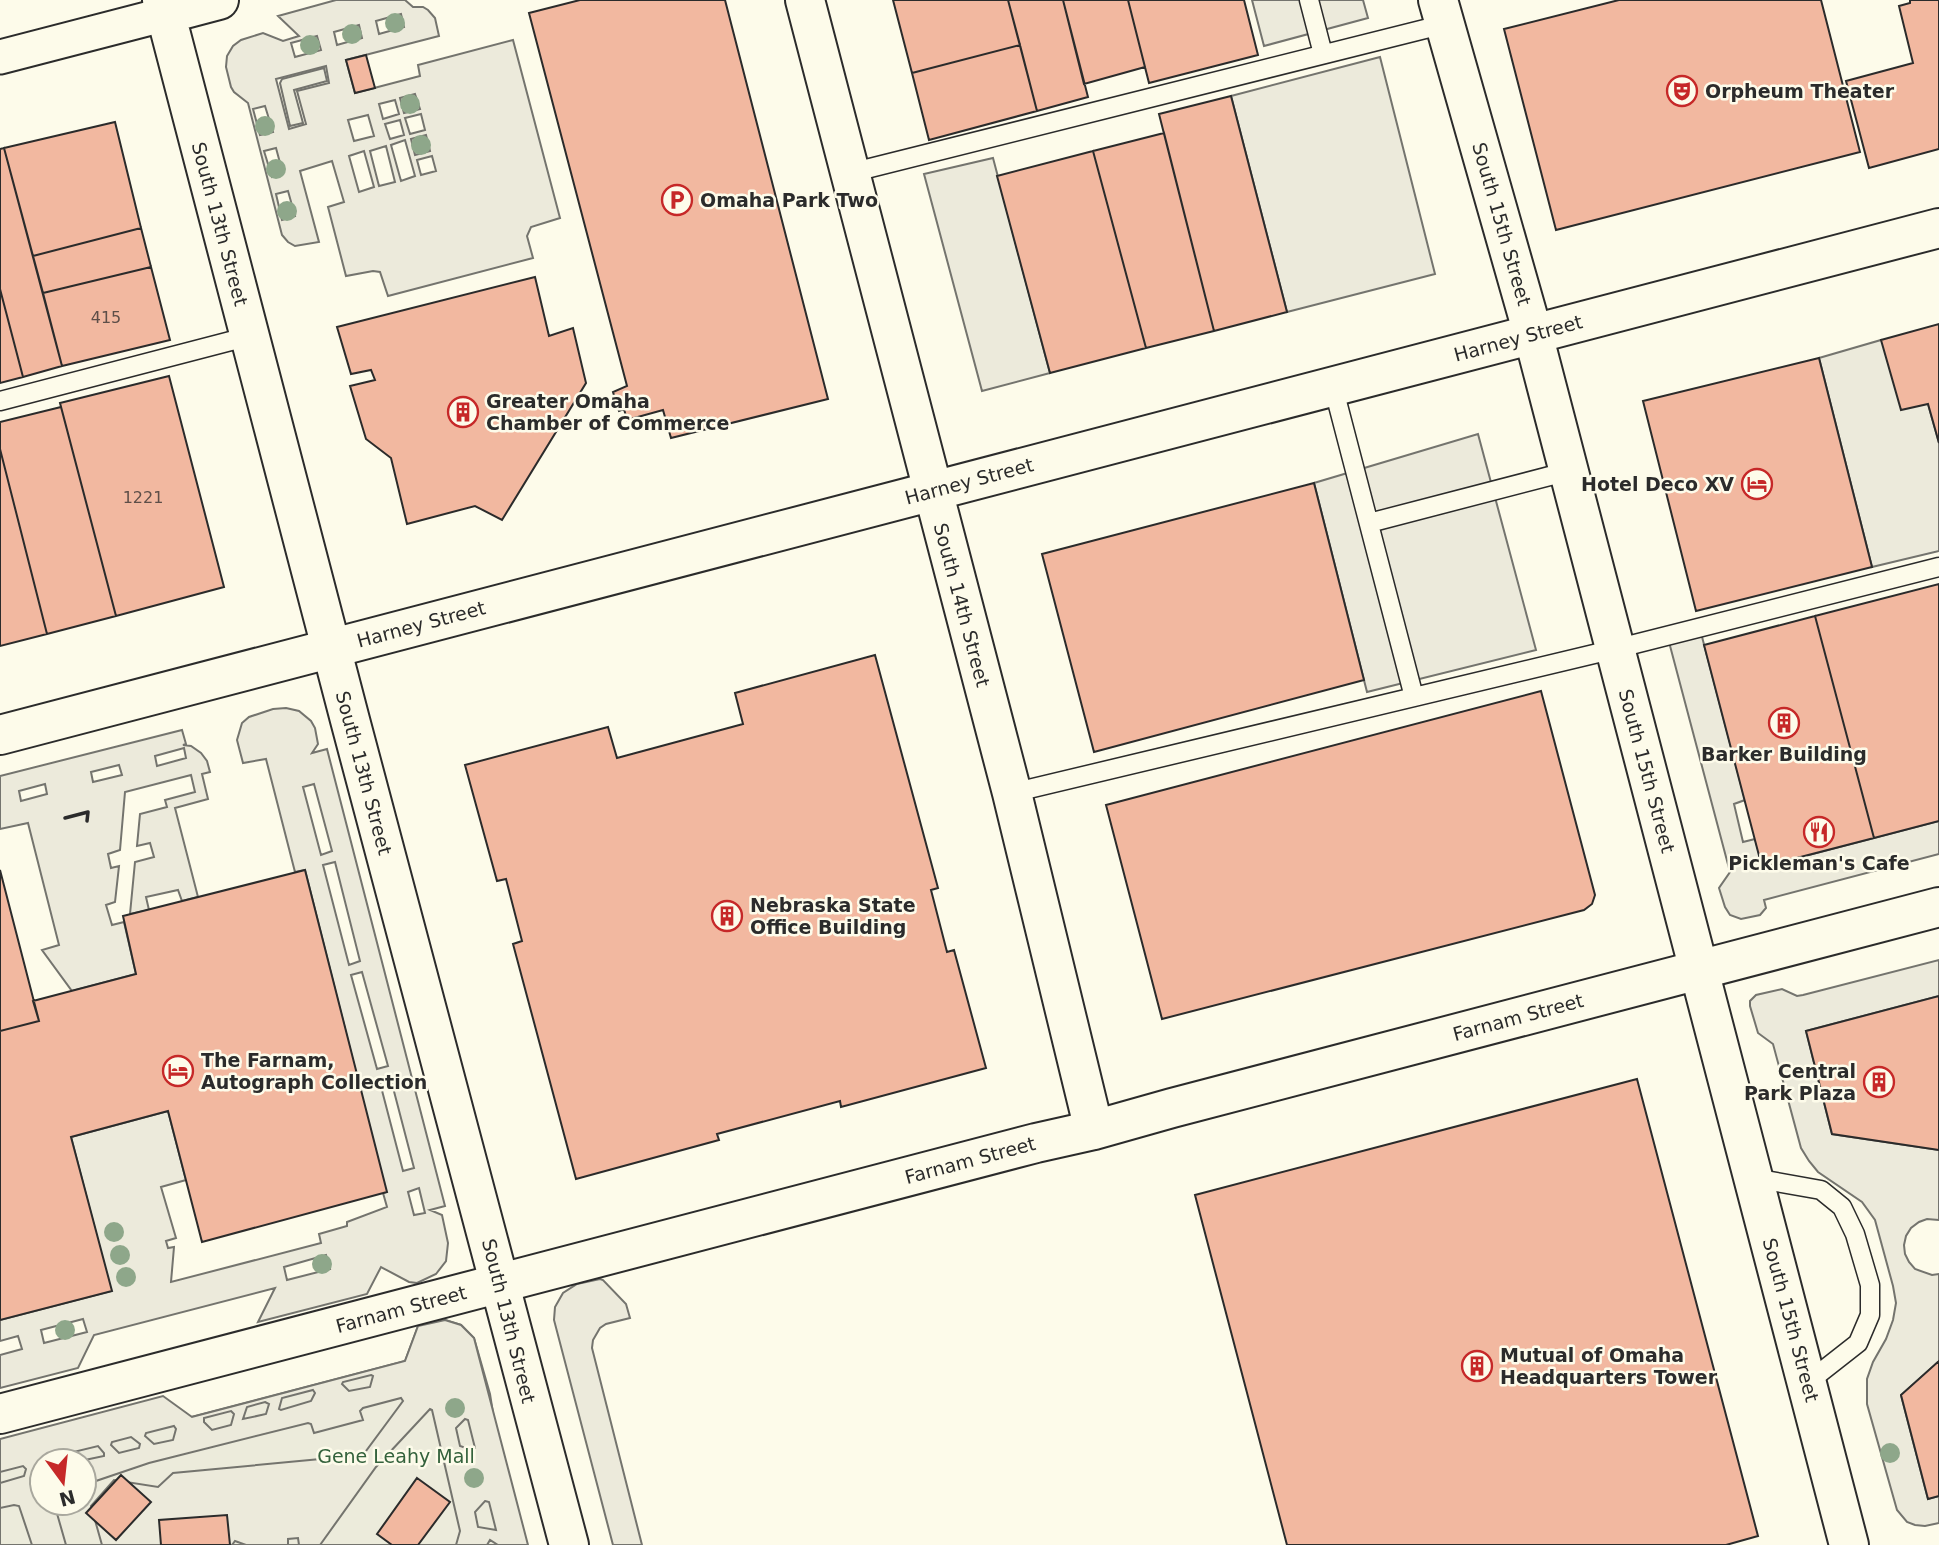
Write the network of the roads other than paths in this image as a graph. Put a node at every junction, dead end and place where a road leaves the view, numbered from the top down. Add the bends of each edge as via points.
1 (219, 0) edge
2 (804, 0) edge
3 (1309, 0) edge
4 (164, 7) edge
5 (1442, 12) edge
6 (1323, 54) junction
7 (0, 57) edge
8 (850, 173) junction
9 (1939, 228) edge
10 (1533, 334) junction
11 (250, 336) junction
12 (1334, 386) junction
13 (0, 401) edge
14 (1569, 471) junction
15 (933, 491) junction
16 (1368, 523) junction
17 (1939, 567) edge
18 (331, 648) junction
19 (1615, 649) junction
20 (1414, 697) junction
21 (0, 735) edge
22 (1012, 793) junction
23 (1939, 907) edge
24 (1699, 970) junction
25 (1094, 1130) junction
26 (1754, 1178) junction
27 (500, 1283) junction
28 (1807, 1383) junction
29 (0, 1414) edge
30 (569, 1545) edge
31 (1849, 1545) edge

1 - 4 main road
2 - 8 main road, South 14th Street
3 - 6 lane
4 - 7 street
4 - 11 main road, South 13th Street
5 - 6 lane
5 - 10 main road, South 15th Street
6 - 8 lane
8 - 15 main road, South 14th Street
9 - 10 main road, Harney Street
10 - 12 main road, Harney Street
10 - 14 main road, South 15th Street
11 - 13 lane
11 - 18 main road, South 13th Street
12 - 15 main road, Harney Street
12 - 16 lane
14 - 16 lane
14 - 19 main road, South 15th Street
15 - 18 main road, Harney Street
15 - 22 main road, South 14th Street
16 - 20 lane
17 - 19 lane
18 - 21 main road, Harney Street
18 - 27 main road, South 13th Street
19 - 20 lane
19 - 24 main road, South 15th Street
20 - 22 lane
22 - 25 main road, South 14th Street
23 - 24 main road, Farnam Street
24 - 25 main road, Farnam Street
24 - 26 main road, South 15th Street
25 - 27 main road, Farnam Street
26 - 28 main road, South 15th Street
26 - 28 lane via 1821,1189 1842,1207 1870,1285 1870,1315 1858,1343
27 - 29 main road, Farnam Street
27 - 30 main road, South 13th Street
28 - 31 main road, South 15th Street

